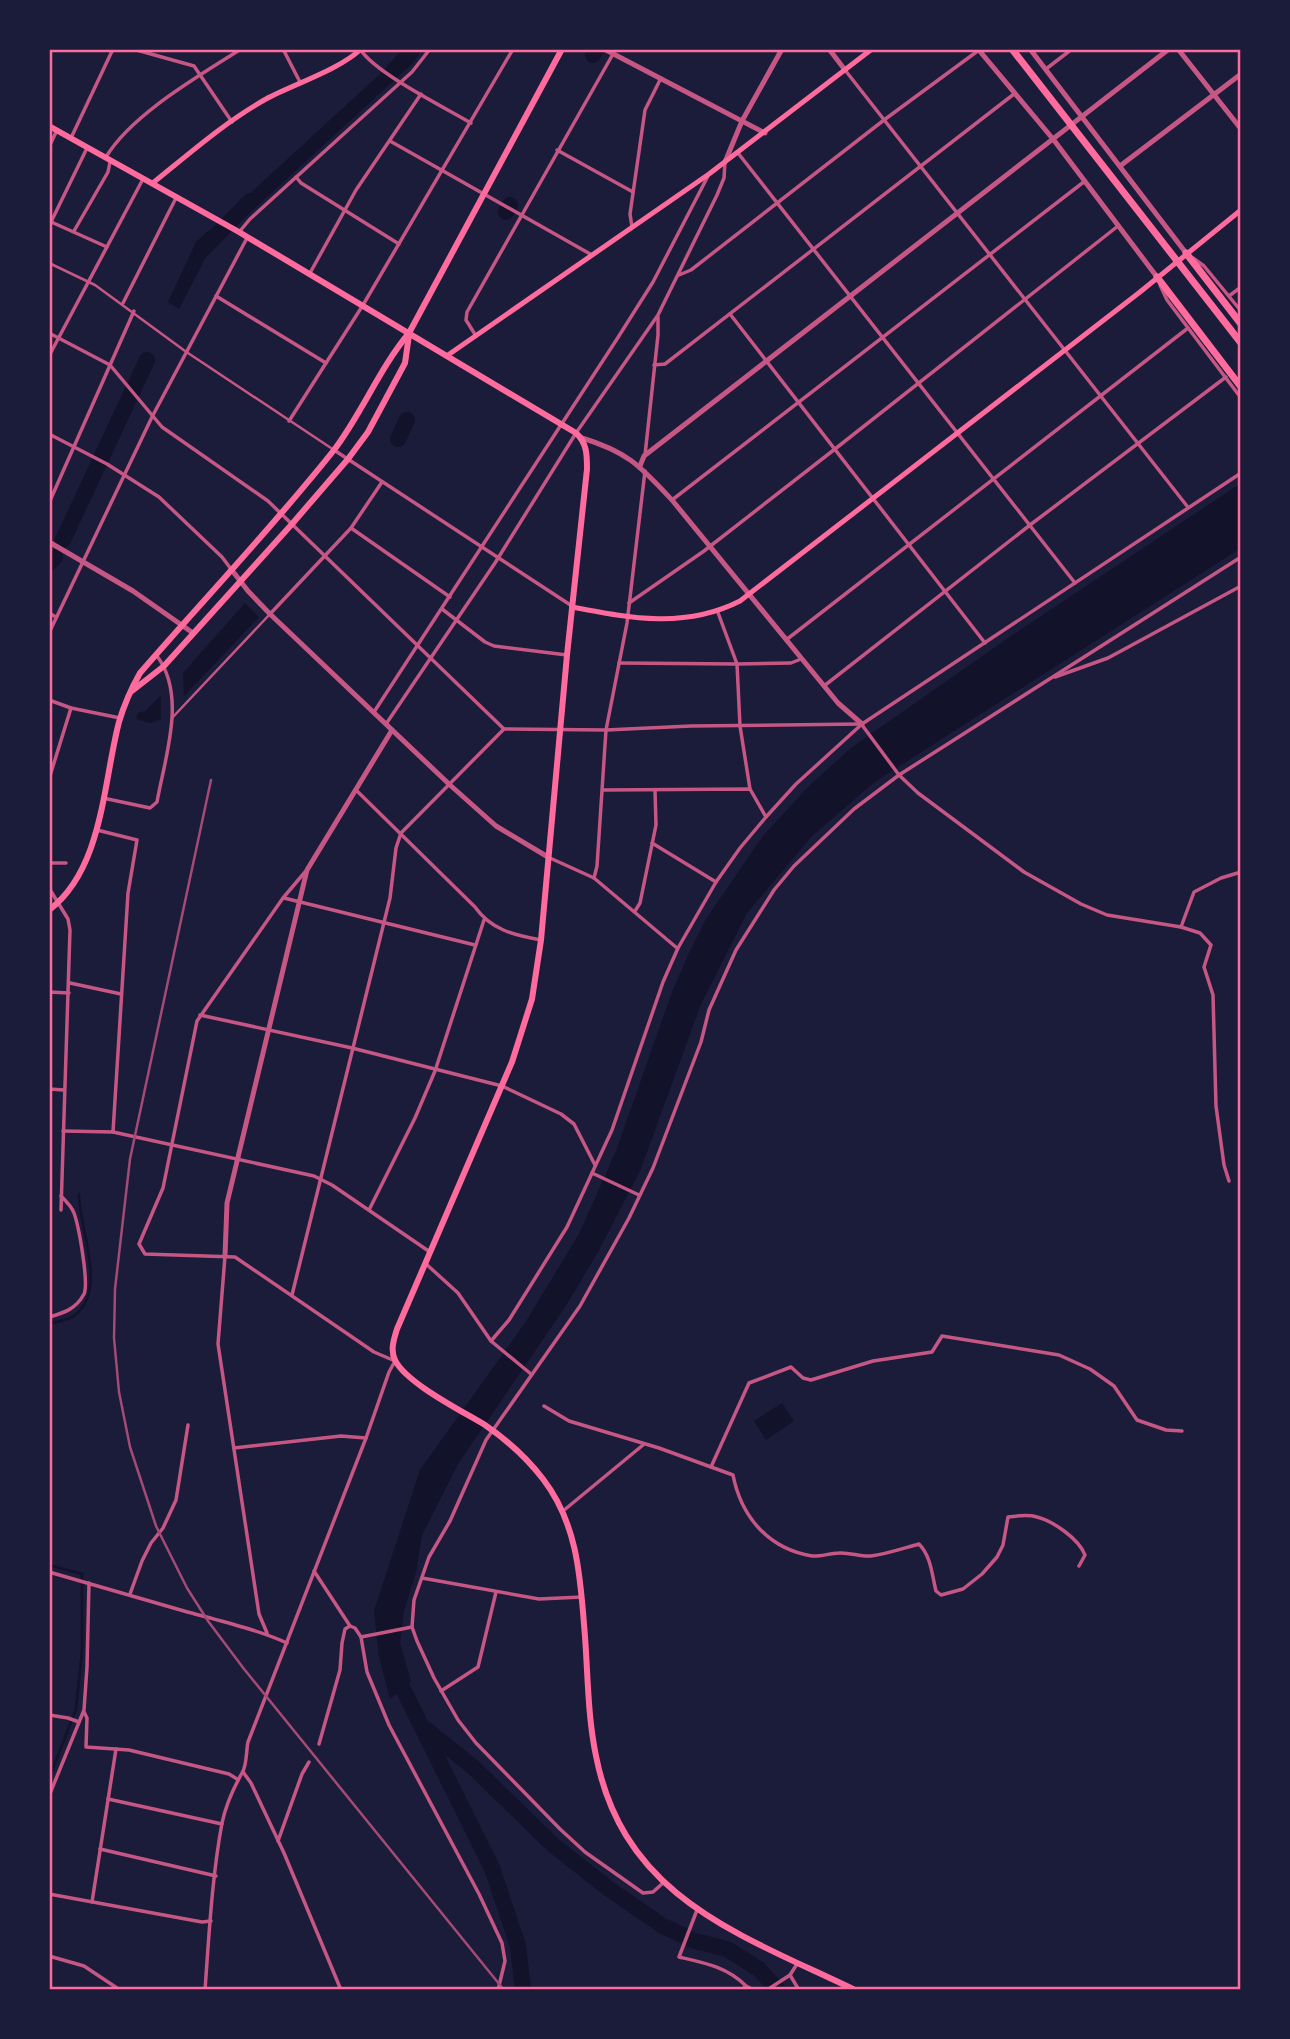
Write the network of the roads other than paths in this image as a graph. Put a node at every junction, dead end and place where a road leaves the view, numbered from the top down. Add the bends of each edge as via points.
1 (113, 49) edge
2 (133, 49) edge
3 (241, 49) edge
4 (283, 49) edge
5 (360, 49) edge
6 (430, 49) edge
7 (513, 49) edge
8 (562, 49) edge
9 (782, 49) edge
10 (829, 49) edge
11 (872, 49) edge
12 (1012, 49) edge
13 (1030, 49) edge
14 (1072, 49) edge
15 (1169, 49) edge
16 (1178, 49) edge
17 (978, 50) edge
18 (608, 51) edge
19 (1046, 69) junction
20 (845, 70) junction
21 (201, 74) junction
22 (1241, 74) edge
23 (660, 78) junction
24 (399, 80) junction
25 (300, 82) junction
26 (1014, 93) junction
27 (421, 94) junction
28 (1214, 95) junction
29 (1083, 116) junction
30 (884, 120) junction
31 (742, 121) junction
32 (232, 122) junction
33 (471, 123) junction
34 (49, 126) edge
35 (1241, 129) edge
36 (57, 130) junction
37 (765, 133) junction
38 (71, 138) junction
39 (1053, 139) junction
40 (390, 141) junction
41 (49, 147) edge
42 (88, 147) junction
43 (557, 150) junction
44 (738, 153) junction
45 (109, 158) junction
46 (725, 162) junction
47 (921, 166) junction
48 (1120, 166) junction
49 (441, 171) junction
50 (709, 174) junction
51 (144, 177) junction
52 (296, 177) junction
53 (1085, 181) junction
54 (154, 183) junction
55 (633, 192) junction
56 (485, 194) junction
57 (177, 196) junction
58 (778, 203) junction
59 (344, 210) junction
60 (1241, 210) edge
61 (957, 213) junction
62 (520, 214) junction
63 (50, 221) edge
64 (1119, 226) junction
65 (632, 227) junction
66 (237, 230) junction
67 (74, 231) junction
68 (248, 236) junction
69 (398, 244) junction
70 (107, 247) junction
71 (814, 249) junction
72 (1186, 253) junction
73 (989, 254) junction
74 (592, 255) junction
75 (49, 263) edge
76 (310, 273) junction
77 (679, 275) junction
78 (1157, 277) junction
79 (89, 282) junction
80 (1241, 287) edge
81 (216, 296) junction
82 (851, 296) junction
83 (1229, 296) junction
84 (1025, 300) junction
85 (122, 303) junction
86 (363, 305) junction
87 (134, 312) junction
88 (1241, 312) edge
89 (730, 314) junction
90 (658, 315) junction
91 (1241, 324) edge
92 (1188, 328) junction
93 (49, 333) edge
94 (409, 333) junction
95 (476, 336) junction
96 (883, 336) junction
97 (58, 338) junction
98 (1241, 343) edge
99 (1064, 349) junction
100 (185, 351) junction
101 (449, 355) junction
102 (49, 356) edge
103 (767, 361) junction
104 (326, 363) junction
105 (110, 365) junction
106 (654, 365) junction
107 (1226, 377) junction
108 (919, 383) junction
109 (1241, 387) edge
110 (1102, 397) junction
111 (1241, 398) edge
112 (798, 402) junction
113 (152, 417) junction
114 (289, 421) junction
115 (561, 424) junction
116 (958, 432) junction
117 (49, 434) edge
118 (579, 435) junction
119 (1137, 443) junction
120 (74, 447) junction
121 (835, 449) junction
122 (334, 450) junction
123 (645, 456) junction
124 (348, 460) junction
125 (642, 468) junction
126 (1241, 472) edge
127 (125, 476) junction
128 (994, 479) junction
129 (382, 482) junction
130 (873, 499) junction
131 (672, 500) junction
132 (49, 503) edge
133 (1187, 507) junction
134 (281, 513) junction
135 (292, 524) junction
136 (1030, 524) junction
137 (351, 528) junction
138 (49, 542) edge
139 (909, 546) junction
140 (482, 547) junction
141 (709, 547) junction
142 (325, 556) junction
143 (498, 557) junction
144 (1241, 557) edge
145 (83, 562) junction
146 (231, 569) junction
147 (240, 581) junction
148 (1075, 583) junction
149 (1241, 586) edge
150 (944, 591) junction
151 (749, 595) junction
152 (450, 597) junction
153 (629, 603) junction
154 (572, 607) junction
155 (442, 609) junction
156 (717, 610) junction
157 (49, 613) edge
158 (270, 614) junction
159 (57, 617) junction
160 (628, 617) junction
161 (457, 621) junction
162 (182, 624) junction
163 (193, 633) junction
164 (49, 634) edge
165 (786, 640) junction
166 (985, 643) junction
167 (417, 646) junction
168 (155, 654) junction
169 (567, 655) junction
170 (431, 659) junction
171 (801, 659) junction
172 (619, 663) junction
173 (737, 664) junction
174 (164, 666) junction
175 (1051, 678) junction
176 (824, 686) junction
177 (129, 693) junction
178 (49, 700) edge
179 (71, 708) junction
180 (373, 713) junction
181 (120, 718) junction
182 (171, 719) junction
183 (386, 724) junction
184 (862, 724) junction
185 (740, 726) junction
186 (504, 729) junction
187 (392, 730) junction
188 (606, 730) junction
189 (562, 731) junction
190 (899, 775) junction
191 (49, 779) edge
192 (450, 785) junction
193 (354, 789) junction
194 (750, 789) junction
195 (603, 790) junction
196 (656, 790) junction
197 (102, 798) junction
198 (766, 817) junction
199 (95, 830) junction
200 (401, 833) junction
201 (652, 843) junction
202 (548, 857) junction
203 (49, 863) edge
204 (66, 863) dead end
205 (307, 870) junction
206 (1241, 873) edge
207 (594, 878) junction
208 (716, 882) junction
209 (49, 888) edge
210 (283, 898) junction
211 (59, 902) junction
212 (299, 902) junction
213 (49, 910) edge
214 (635, 911) junction
215 (484, 920) junction
216 (384, 921) junction
217 (1181, 927) junction
218 (541, 940) junction
219 (475, 945) junction
220 (678, 948) junction
221 (70, 983) junction
222 (49, 992) edge
223 (69, 993) junction
224 (121, 994) junction
225 (200, 1014) junction
226 (270, 1030) junction
227 (352, 1048) junction
228 (435, 1071) junction
229 (502, 1086) junction
230 (49, 1089) edge
231 (65, 1090) junction
232 (63, 1131) junction
233 (113, 1132) junction
234 (171, 1146) junction
235 (237, 1160) junction
236 (596, 1164) junction
237 (592, 1173) junction
238 (321, 1180) junction
239 (1229, 1181) dead end
240 (61, 1195) junction
241 (639, 1195) junction
242 (61, 1210) dead end
243 (369, 1211) junction
244 (430, 1252) junction
245 (225, 1256) junction
246 (425, 1263) junction
247 (292, 1295) junction
248 (49, 1317) edge
249 (491, 1341) junction
250 (395, 1361) junction
251 (530, 1373) junction
252 (544, 1406) dead end
253 (188, 1424) dead end
254 (489, 1428) junction
255 (1182, 1431) dead end
256 (366, 1438) junction
257 (643, 1445) junction
258 (234, 1448) junction
259 (711, 1467) junction
260 (563, 1511) junction
261 (1079, 1566) dead end
262 (314, 1571) junction
263 (49, 1572) edge
264 (422, 1578) junction
265 (88, 1583) junction
266 (496, 1592) junction
267 (130, 1594) junction
268 (582, 1597) junction
269 (350, 1626) junction
270 (409, 1628) junction
271 (267, 1633) junction
272 (363, 1636) junction
273 (287, 1643) junction
274 (441, 1691) junction
275 (84, 1710) junction
276 (49, 1715) edge
277 (79, 1722) junction
278 (319, 1744) dead end
279 (116, 1749) junction
280 (309, 1762) dead end
281 (243, 1772) junction
282 (237, 1779) junction
283 (49, 1796) edge
284 (108, 1799) junction
285 (222, 1824) junction
286 (278, 1841) junction
287 (100, 1849) junction
288 (216, 1876) junction
289 (663, 1883) junction
290 (49, 1894) edge
291 (92, 1902) junction
292 (697, 1910) junction
293 (211, 1921) junction
294 (49, 1956) edge
295 (798, 1963) junction
296 (787, 1976) junction
297 (744, 1988) edge
298 (120, 1990) edge
299 (205, 1990) edge
300 (341, 1990) edge
301 (498, 1990) edge
302 (754, 1990) edge
303 (767, 1990) edge
304 (799, 1990) edge
305 (855, 1990) edge

1 - 38 street
2 - 21 street via 194,66
3 - 21 street
4 - 25 street
5 - 24 street
5 - 25 main road
6 - 24 street via 422,62
7 - 33 street
8 - 56 highway
9 - 31 street
10 - 20 street
11 - 20 main road
12 - 98 highway
13 - 19 street
14 - 19 street
15 - 29 street
16 - 28 street
17 - 26 street
17 - 30 street
18 - 23 street
18 - 43 street
19 - 29 street
20 - 30 street
20 - 37 main road
21 - 32 street
21 - 45 street via 134,125 114,144
22 - 28 street
23 - 31 street
23 - 55 street via 645,110
24 - 27 street
24 - 52 street
25 - 32 main road
26 - 39 street
26 - 47 street
27 - 33 street
27 - 40 street
28 - 35 street
28 - 48 street
29 - 39 street
29 - 48 street
30 - 47 street
30 - 58 street
31 - 37 street
31 - 46 street
32 - 54 main road
33 - 49 street
34 - 36 highway
36 - 38 highway
36 - 41 street
37 - 44 main road
38 - 42 highway
39 - 53 street
39 - 61 street
40 - 49 street
40 - 59 street
42 - 45 highway
42 - 63 street
43 - 55 street
43 - 62 street
44 - 46 main road
44 - 58 street
45 - 51 highway
45 - 67 street via 108,172
46 - 50 main road
46 - 77 street via 718,195
47 - 61 street
47 - 71 street
48 - 72 street
49 - 56 street
49 - 69 street
50 - 65 main road
50 - 115 street via 653,282
51 - 54 highway
51 - 70 street
52 - 59 street
52 - 66 street
53 - 64 street
53 - 73 street
54 - 57 highway
55 - 65 street
56 - 62 street
56 - 94 highway
57 - 66 highway
57 - 85 street
58 - 71 street
58 - 77 street
59 - 69 street
59 - 76 street
60 - 72 main road
61 - 73 street
61 - 82 street
62 - 74 street
62 - 95 street via 467,312 466,320
63 - 67 street
64 - 78 street
64 - 84 street
65 - 74 main road
66 - 68 highway
67 - 70 street
68 - 76 highway
68 - 81 street
69 - 86 street
70 - 79 street
71 - 82 street
71 - 89 street
72 - 78 main road
72 - 83 street via 1204,266
72 - 91 highway
73 - 84 street
73 - 96 street
74 - 95 main road
75 - 79 street
76 - 86 highway
77 - 90 street
78 - 92 street via 1164,296
78 - 99 main road
78 - 109 highway
79 - 85 street
79 - 97 street
80 - 83 street
81 - 100 street
81 - 104 street
82 - 96 street
82 - 103 street
83 - 88 street
84 - 99 street
84 - 108 street
85 - 87 street
86 - 94 highway
86 - 104 street
87 - 100 street
87 - 105 street
89 - 103 street
89 - 106 street via 665,364
90 - 106 street
90 - 118 street
92 - 107 street
92 - 110 street
93 - 97 street
94 - 101 highway
94 - 122 highway via 390,356
94 - 124 highway via 405,363 369,432
95 - 101 main road
96 - 108 street
96 - 112 street
97 - 102 street
97 - 105 street
99 - 110 street
99 - 116 main road
100 - 113 street
100 - 114 street
101 - 115 highway
103 - 112 street
103 - 123 street
104 - 114 street
105 - 113 street
105 - 120 street
106 - 123 street
107 - 111 street
107 - 119 street
108 - 116 street
108 - 121 street
110 - 119 street
110 - 128 street
112 - 121 street
112 - 131 street
113 - 127 street
113 - 134 street
114 - 122 street
115 - 118 highway
115 - 140 street
116 - 128 street
116 - 130 main road
117 - 120 street
118 - 125 street via 610,447
118 - 143 street
118 - 154 highway via 587,451 587,469
119 - 133 street
119 - 136 street
120 - 127 street
120 - 132 street
121 - 130 street
121 - 141 street
122 - 124 street
122 - 134 highway
123 - 125 street
124 - 129 street
124 - 135 highway
125 - 131 street
125 - 153 street
126 - 133 street
127 - 145 street
127 - 146 street via 167,504
128 - 136 street
128 - 139 street
129 - 137 street
129 - 140 street
130 - 139 street
130 - 151 main road
131 - 141 street
133 - 148 street
134 - 135 street
134 - 146 highway
135 - 142 street
135 - 147 highway
136 - 148 street
136 - 150 street
137 - 142 street
137 - 152 street
138 - 145 street
139 - 150 street
139 - 165 street
140 - 143 street
140 - 152 street
141 - 151 street
141 - 153 street
142 - 158 street
142 - 167 street
143 - 154 street
143 - 161 street
144 - 175 street
145 - 159 street
145 - 162 street
146 - 147 street
146 - 162 highway
147 - 158 street
147 - 163 highway
148 - 166 street
149 - 175 street via 1108,658
150 - 166 street
150 - 176 street
151 - 156 main road
151 - 165 street
152 - 155 street
153 - 160 street
154 - 160 main road
154 - 169 highway
155 - 161 street
155 - 167 street
156 - 160 main road via 671,620
156 - 173 street
157 - 159 street
158 - 180 street
158 - 182 street
159 - 164 street
160 - 172 street
161 - 169 street via 494,646
161 - 170 street
162 - 163 street
162 - 168 highway
163 - 174 highway
165 - 171 street
166 - 184 street
167 - 170 street
167 - 180 street
168 - 174 street
168 - 177 highway
169 - 189 highway
170 - 183 street
170 - 186 street
171 - 173 street
171 - 176 street
172 - 173 street
172 - 188 street
173 - 185 street
174 - 177 highway
174 - 182 street via 171,683
175 - 190 street
176 - 184 street
177 - 181 highway
178 - 179 street
179 - 181 street
179 - 191 street
180 - 183 street
181 - 197 highway
182 - 197 street via 156,805 150,808
183 - 187 street
184 - 185 street
184 - 190 street
184 - 198 street
185 - 188 street
185 - 194 street
186 - 189 street
186 - 192 street
187 - 192 street
187 - 193 street
188 - 189 street
188 - 195 street
189 - 202 highway
190 - 217 street via 1024,872 1081,904 1107,915
190 - 241 street via 853,810 794,866 736,950
192 - 200 street
192 - 202 street via 496,825
193 - 200 street
193 - 205 street
194 - 196 street
194 - 198 street
195 - 196 street
195 - 207 street
196 - 201 street
197 - 199 highway
198 - 208 street
199 - 211 highway via 81,873
199 - 224 street via 137,841 128,893
200 - 215 street
200 - 216 street
201 - 208 street
201 - 214 street
202 - 207 street
202 - 218 highway
203 - 204 street
205 - 210 street
205 - 212 street
206 - 217 street via 1221,877 1194,892
207 - 214 street
208 - 220 street
209 - 211 street
210 - 212 street
210 - 225 street
211 - 213 highway
211 - 221 street via 70,930
212 - 216 street
212 - 226 street
214 - 220 street
215 - 218 street
215 - 219 street
216 - 219 street
216 - 227 street
217 - 239 street via 1199,933 1211,945 1204,967 1213,995 1216,1106
218 - 229 highway via 526,1022
219 - 228 street
220 - 236 street
221 - 223 street
221 - 224 street
222 - 223 street
223 - 231 street
224 - 233 street
225 - 226 street
225 - 234 street
226 - 227 street
226 - 235 street
227 - 228 street
227 - 238 street
228 - 229 street
228 - 243 street
229 - 236 street via 574,1124
229 - 244 highway
230 - 231 street
231 - 232 street
232 - 233 street
232 - 240 street
233 - 234 street
234 - 235 street
234 - 245 street via 163,1188 139,1244 145,1254
235 - 238 street
235 - 245 street via 227,1203
236 - 237 street
237 - 241 street
237 - 249 street via 537,1277
238 - 243 street
238 - 247 street
240 - 242 street
240 - 248 street via 74,1211 87,1280 77,1304
241 - 251 street via 580,1306
243 - 244 street
244 - 246 highway
245 - 247 street via 235,1257
245 - 258 street via 219,1344
246 - 249 street via 458,1293
246 - 250 highway via 397,1329
247 - 250 street via 365,1346
249 - 251 street
250 - 254 highway via 410,1377
250 - 256 street
251 - 254 street
252 - 257 street via 569,1421
253 - 267 street via 176,1500 151,1542
254 - 260 highway via 534,1468
254 - 264 street
255 - 259 street via 1137,1420 1114,1386 1059,1355 942,1336 932,1352 873,1361 811,1380 791,1367 750,1383
256 - 258 street via 341,1436
256 - 262 street
257 - 259 street
257 - 260 street
258 - 271 street via 259,1614
259 - 261 street via 733,1475 738,1499 750,1517 763,1533 794,1551 814,1556 870,1556 919,1544 925,1549 941,1595 962,1589 997,1557 1008,1517 1040,1517 1071,1536 1085,1555
260 - 268 highway via 577,1554
262 - 269 street
262 - 273 street
263 - 265 street
264 - 266 street
264 - 270 street
265 - 267 street
265 - 275 street
266 - 268 street via 539,1599
266 - 274 street via 478,1667
267 - 271 street
268 - 289 highway via 593,1737 601,1778 626,1838
269 - 272 street
269 - 278 street via 343,1636 340,1670
270 - 272 street
270 - 274 street
271 - 273 street
272 - 301 street via 367,1672 389,1725 502,1943 505,1961
273 - 281 street via 248,1741
274 - 289 street via 476,1743 584,1852 643,1894
275 - 277 street
275 - 279 street via 86,1746
276 - 277 street
277 - 283 street
279 - 282 street
279 - 284 street
280 - 286 street
281 - 282 street
281 - 286 street
282 - 285 street
284 - 285 street
284 - 287 street
285 - 288 street
286 - 300 street
287 - 288 street
287 - 291 street
288 - 293 street
289 - 292 highway
290 - 291 street
291 - 293 street
292 - 295 highway
292 - 297 street via 680,1957 730,1972
293 - 299 street
294 - 298 street via 84,1966
295 - 296 street
295 - 305 highway
296 - 303 street
296 - 304 street
297 - 302 street

